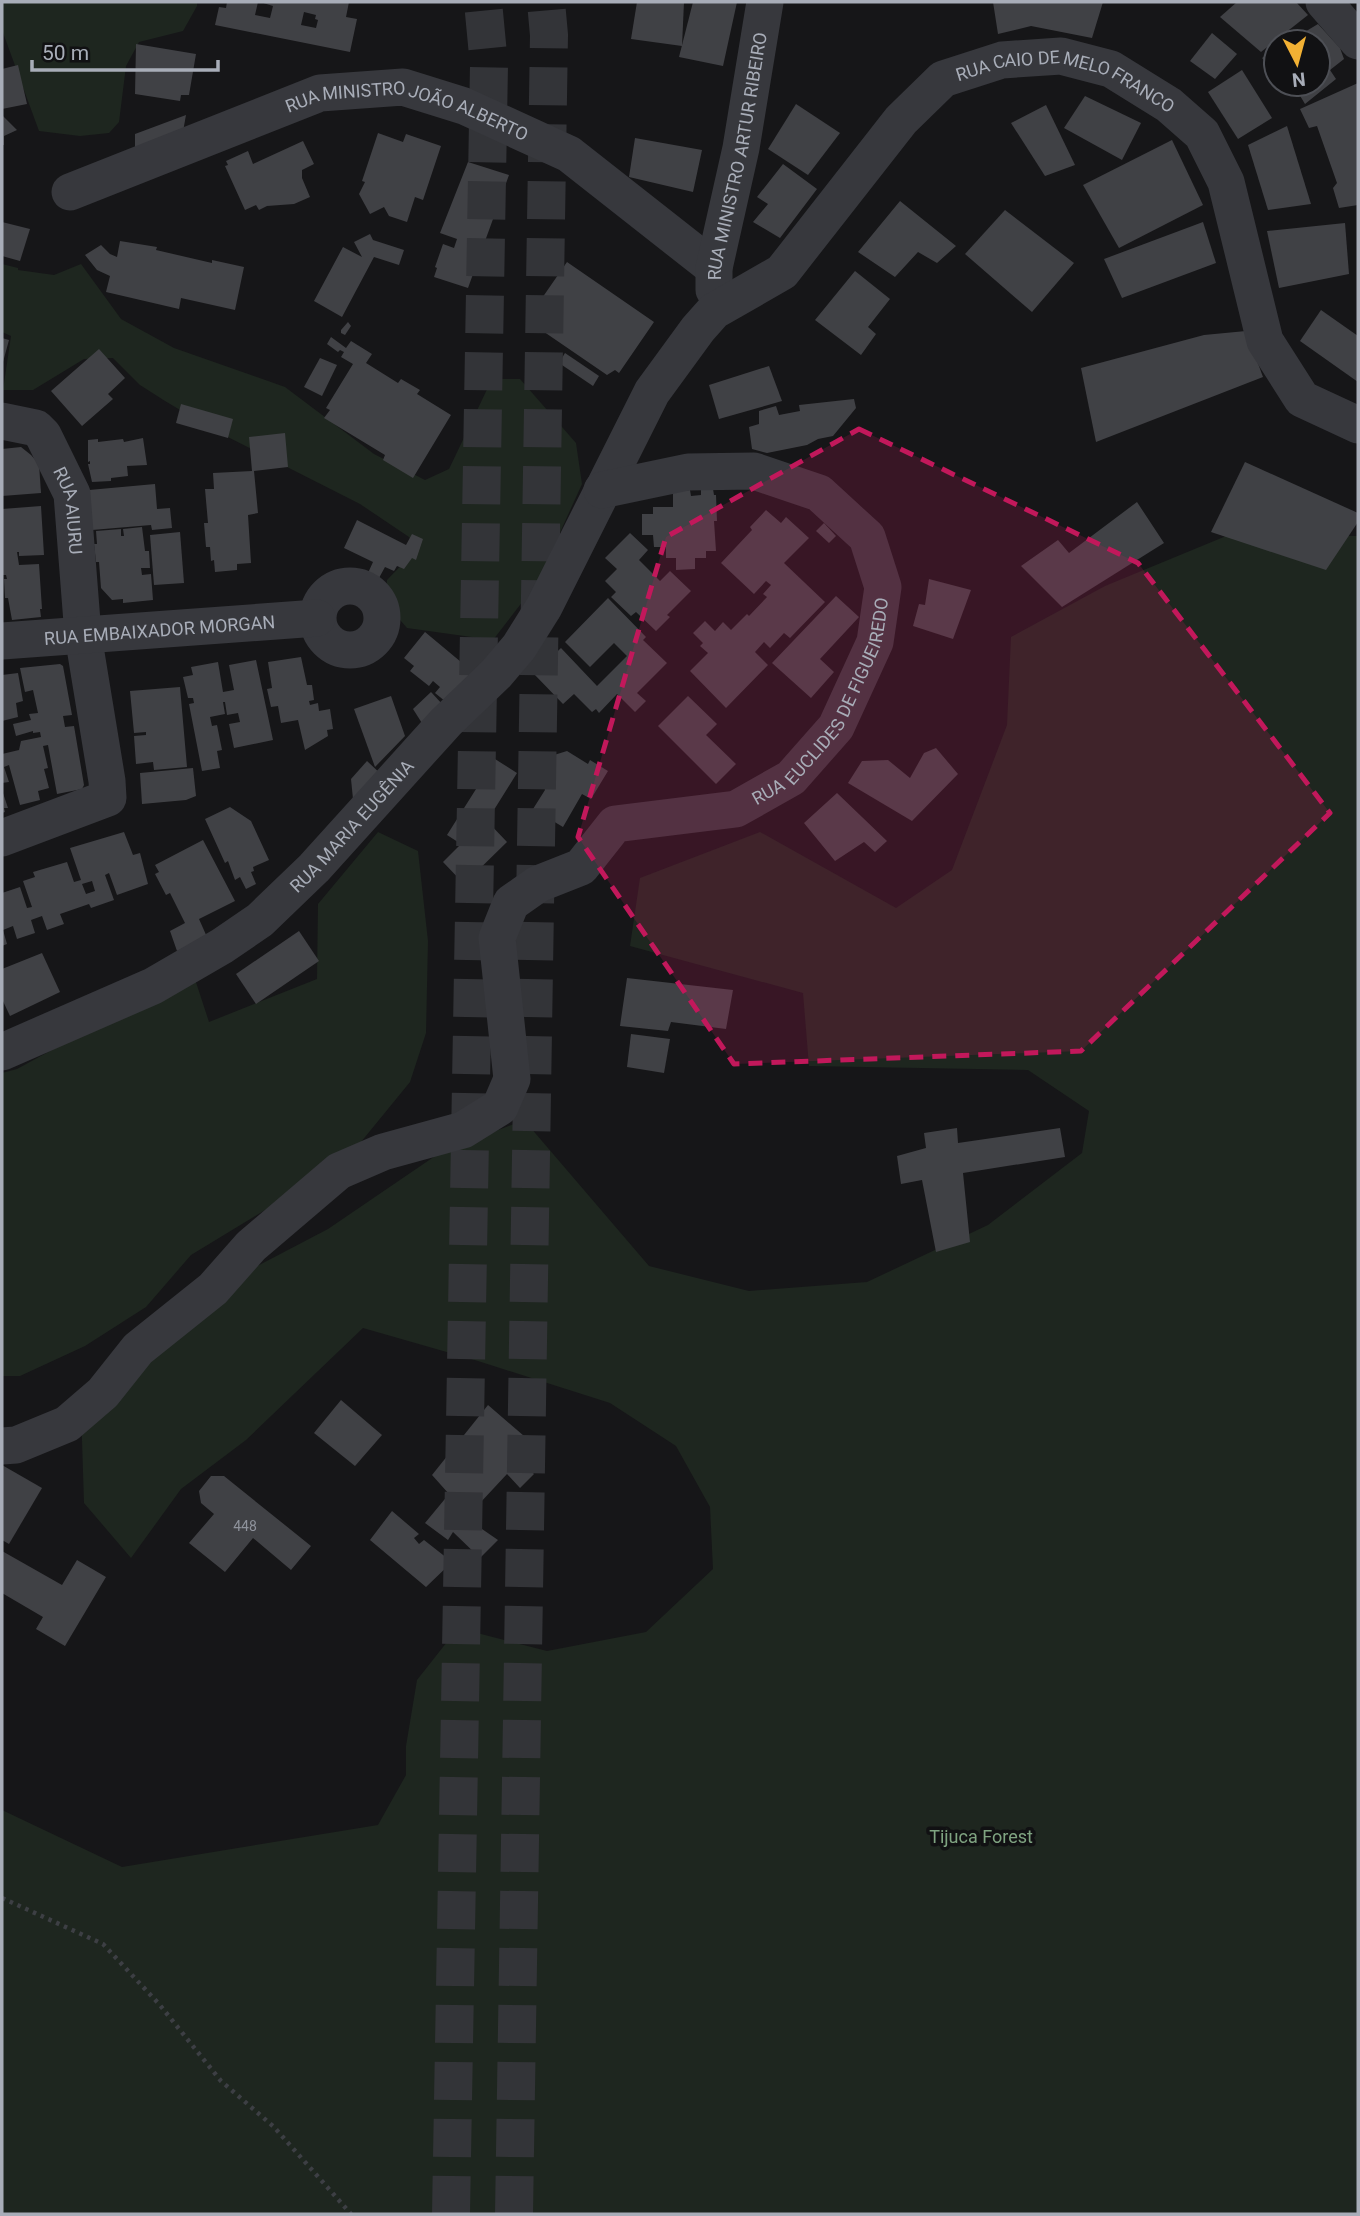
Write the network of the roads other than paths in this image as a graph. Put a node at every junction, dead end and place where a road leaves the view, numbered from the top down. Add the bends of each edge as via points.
1 (765, 2) edge
2 (1324, 2) edge
3 (1358, 41) edge
4 (70, 191) dead end
5 (714, 268) junction
6 (714, 311) junction
7 (2, 421) edge
8 (1358, 425) edge
9 (602, 490) junction
10 (317, 618) dead end
11 (83, 635) junction
12 (2, 641) edge
13 (2, 838) edge
14 (2, 1052) edge
15 (2, 1446) edge

1 - 5 street, RUA MINISTRO ARTUR RIBEIRO via 741,148
2 - 3 street
4 - 5 street, RUA MINISTRO JOÃO ALBERTO via 320,93 403,87 464,106 569,154
5 - 6 street, RUA MINISTRO ARTUR RIBEIRO
6 - 8 street, RUA CAIO DE MELO FRANCO via 782,272 901,120 943,79 1002,60 1061,56 1111,69 1169,105 1202,134 1226,183 1265,341 1302,399
6 - 9 street, RUA CAIO DE MELO FRANCO via 652,392
7 - 11 street, RUA AIURU via 36,428 43,435 72,494
9 - 14 street, RUA MARIA EUGÊNIA via 519,647 260,920 153,986
9 - 15 street, RUA EUCLIDES DE FIGUEIREDO via 688,472 754,471 819,493 867,537 883,587 875,642 836,727 791,778 736,809 615,824 581,867 538,884 511,902 497,938 512,1079 500,1107 463,1130 383,1152 340,1171 251,1246 213,1289 138,1349 103,1394 67,1424 16,1446
10 - 11 street, RUA EMBAIXADOR MORGAN
11 - 12 street, RUA EMBAIXADOR MORGAN
11 - 13 street, RUA AIURU via 108,798

